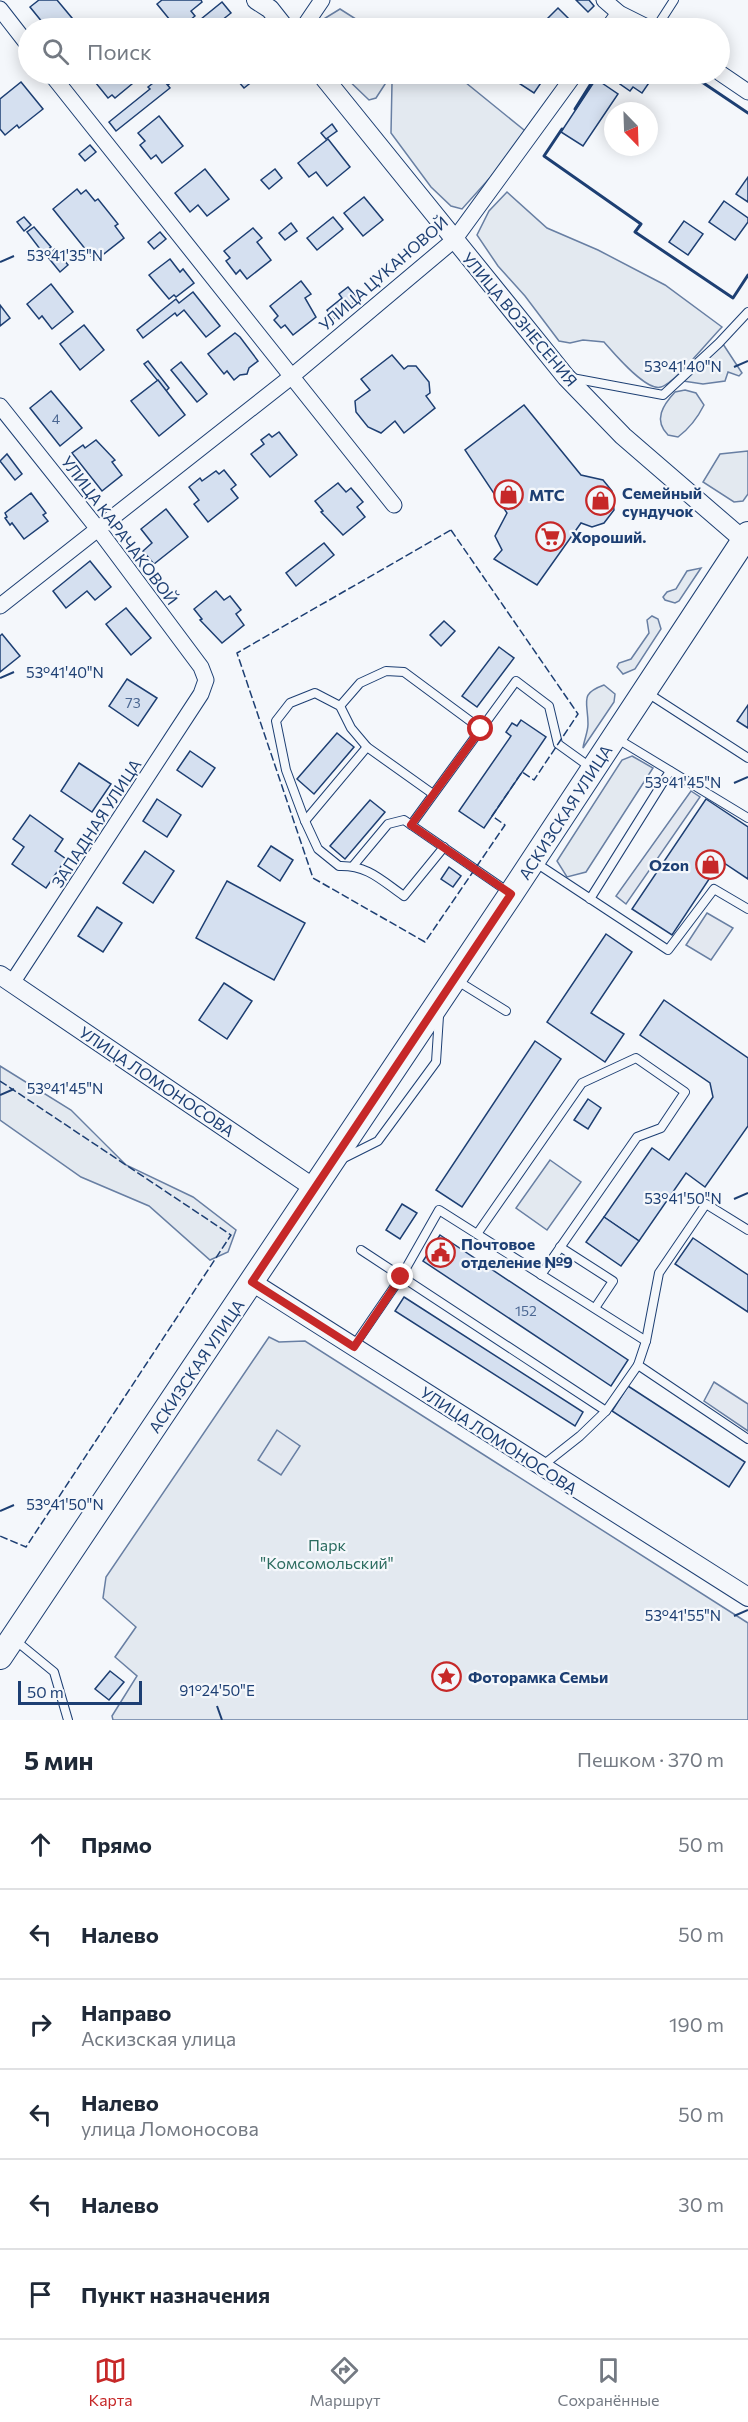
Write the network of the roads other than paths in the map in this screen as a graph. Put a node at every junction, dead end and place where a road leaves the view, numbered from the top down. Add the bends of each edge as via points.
1 (256, 0) edge
2 (322, 0) edge
3 (604, 0) edge
4 (674, 0) edge
5 (0, 9) edge
6 (619, 13) junction
7 (277, 18) edge
8 (310, 18) edge
9 (615, 18) edge
10 (629, 18) edge
11 (662, 18) edge
12 (18, 32) edge
13 (730, 80) edge
14 (59, 84) edge
15 (329, 84) edge
16 (568, 84) edge
17 (748, 92) edge
18 (454, 240) junction
19 (748, 312) edge
20 (291, 376) junction
21 (566, 377) junction
22 (0, 406) edge
23 (394, 505) dead end
24 (98, 529) junction
25 (747, 539) edge
26 (0, 606) edge
27 (206, 680) joint
28 (645, 690) junction
29 (340, 706) junction
30 (481, 729) junction
31 (614, 737) junction
32 (367, 747) junction
33 (748, 758) edge
34 (593, 769) junction
35 (670, 771) junction
36 (433, 794) junction
37 (748, 818) edge
38 (305, 821) junction
39 (411, 825) junction
40 (444, 847) junction
41 (532, 861) junction
42 (353, 866) junction
43 (511, 894) junction
44 (590, 899) junction
45 (748, 909) edge
46 (454, 978) junction
47 (6, 979) edge
48 (440, 999) junction
49 (506, 1011) dead end
50 (329, 1165) junction
51 (314, 1188) junction
52 (748, 1230) edge
53 (477, 1234) junction
54 (560, 1247) junction
55 (361, 1250) dead end
56 (541, 1275) junction
57 (401, 1277) junction
58 (252, 1282) junction
59 (595, 1308) junction
60 (646, 1341) junction
61 (354, 1347) junction
62 (638, 1365) junction
63 (606, 1411) junction
64 (748, 1439) edge
65 (541, 1467) junction
66 (748, 1597) edge
67 (7, 1648) edge
68 (68, 1720) edge

1 - 7 street
2 - 8 street
3 - 6 street
4 - 11 lane
5 - 12 street
6 - 9 street
6 - 10 street
13 - 17 street
14 - 20 street
15 - 18 street, УЛИЦА ВОЗНЕСЕНИЯ
16 - 18 street, УЛИЦА ЦУКАНОВОЙ
18 - 20 street, УЛИЦА ЦУКАНОВОЙ
18 - 21 street, УЛИЦА ВОЗНЕСЕНИЯ
19 - 21 lane via 663,395
20 - 23 street
20 - 24 street, УЛИЦА ЦУКАНОВОЙ
21 - 25 street, УЛИЦА ВОЗНЕСЕНИЯ via 623,436
22 - 24 street, УЛИЦА КАРАЧАКОВОЙ
24 - 26 street, УЛИЦА ЦУКАНОВОЙ
24 - 27 street, УЛИЦА КАРАЧАКОВОЙ via 201,667
25 - 28 main road, АСКИЗСКАЯ УЛИЦА
27 - 47 street, ЗАПАДНАЯ УЛИЦА via 201,694
28 - 31 main road, АСКИЗСКАЯ УЛИЦА
28 - 33 lane
29 - 30 lane via 360,683 386,671 404,672
29 - 32 lane
29 - 38 lane via 315,693 290,703 276,721 286,770
30 - 34 lane via 516,681 549,705 558,744
30 - 36 lane
31 - 34 main road, АСКИЗСКАЯ УЛИЦА
31 - 35 lane
32 - 36 lane
32 - 38 lane
34 - 41 main road, АСКИЗСКАЯ УЛИЦА
35 - 37 lane
35 - 44 lane
36 - 39 lane
38 - 42 lane via 318,849 339,866
39 - 40 lane
39 - 42 lane via 404,820 388,824
40 - 42 lane via 404,896 364,868
40 - 43 lane
41 - 43 main road, АСКИЗСКАЯ УЛИЦА
41 - 44 lane
43 - 46 main road, АСКИЗСКАЯ УЛИЦА
44 - 45 lane via 668,950 714,889
46 - 48 main road, АСКИЗСКАЯ УЛИЦА
46 - 49 lane
47 - 51 street, УЛИЦА ЛОМОНОСОВА
48 - 50 main road, АСКИЗСКАЯ УЛИЦА
48 - 50 lane via 436,1062 378,1141
50 - 51 main road, АСКИЗСКАЯ УЛИЦА
51 - 58 main road, АСКИЗСКАЯ УЛИЦА
52 - 60 lane via 706,1204 659,1273
53 - 54 lane via 582,1083 636,1058 685,1092 661,1128 637,1137
53 - 56 lane
53 - 57 lane via 439,1210
54 - 56 lane
54 - 59 lane via 613,1281
55 - 57 lane
56 - 59 lane
57 - 61 lane
57 - 63 lane
58 - 61 street, УЛИЦА ЛОМОНОСОВА
58 - 67 main road, АСКИЗСКАЯ УЛИЦА
59 - 60 lane
60 - 62 lane
61 - 65 street, УЛИЦА ЛОМОНОСОВА
62 - 63 lane
62 - 64 lane
63 - 65 lane
65 - 66 street, УЛИЦА ЛОМОНОСОВА
67 - 68 lane via 54,1672

